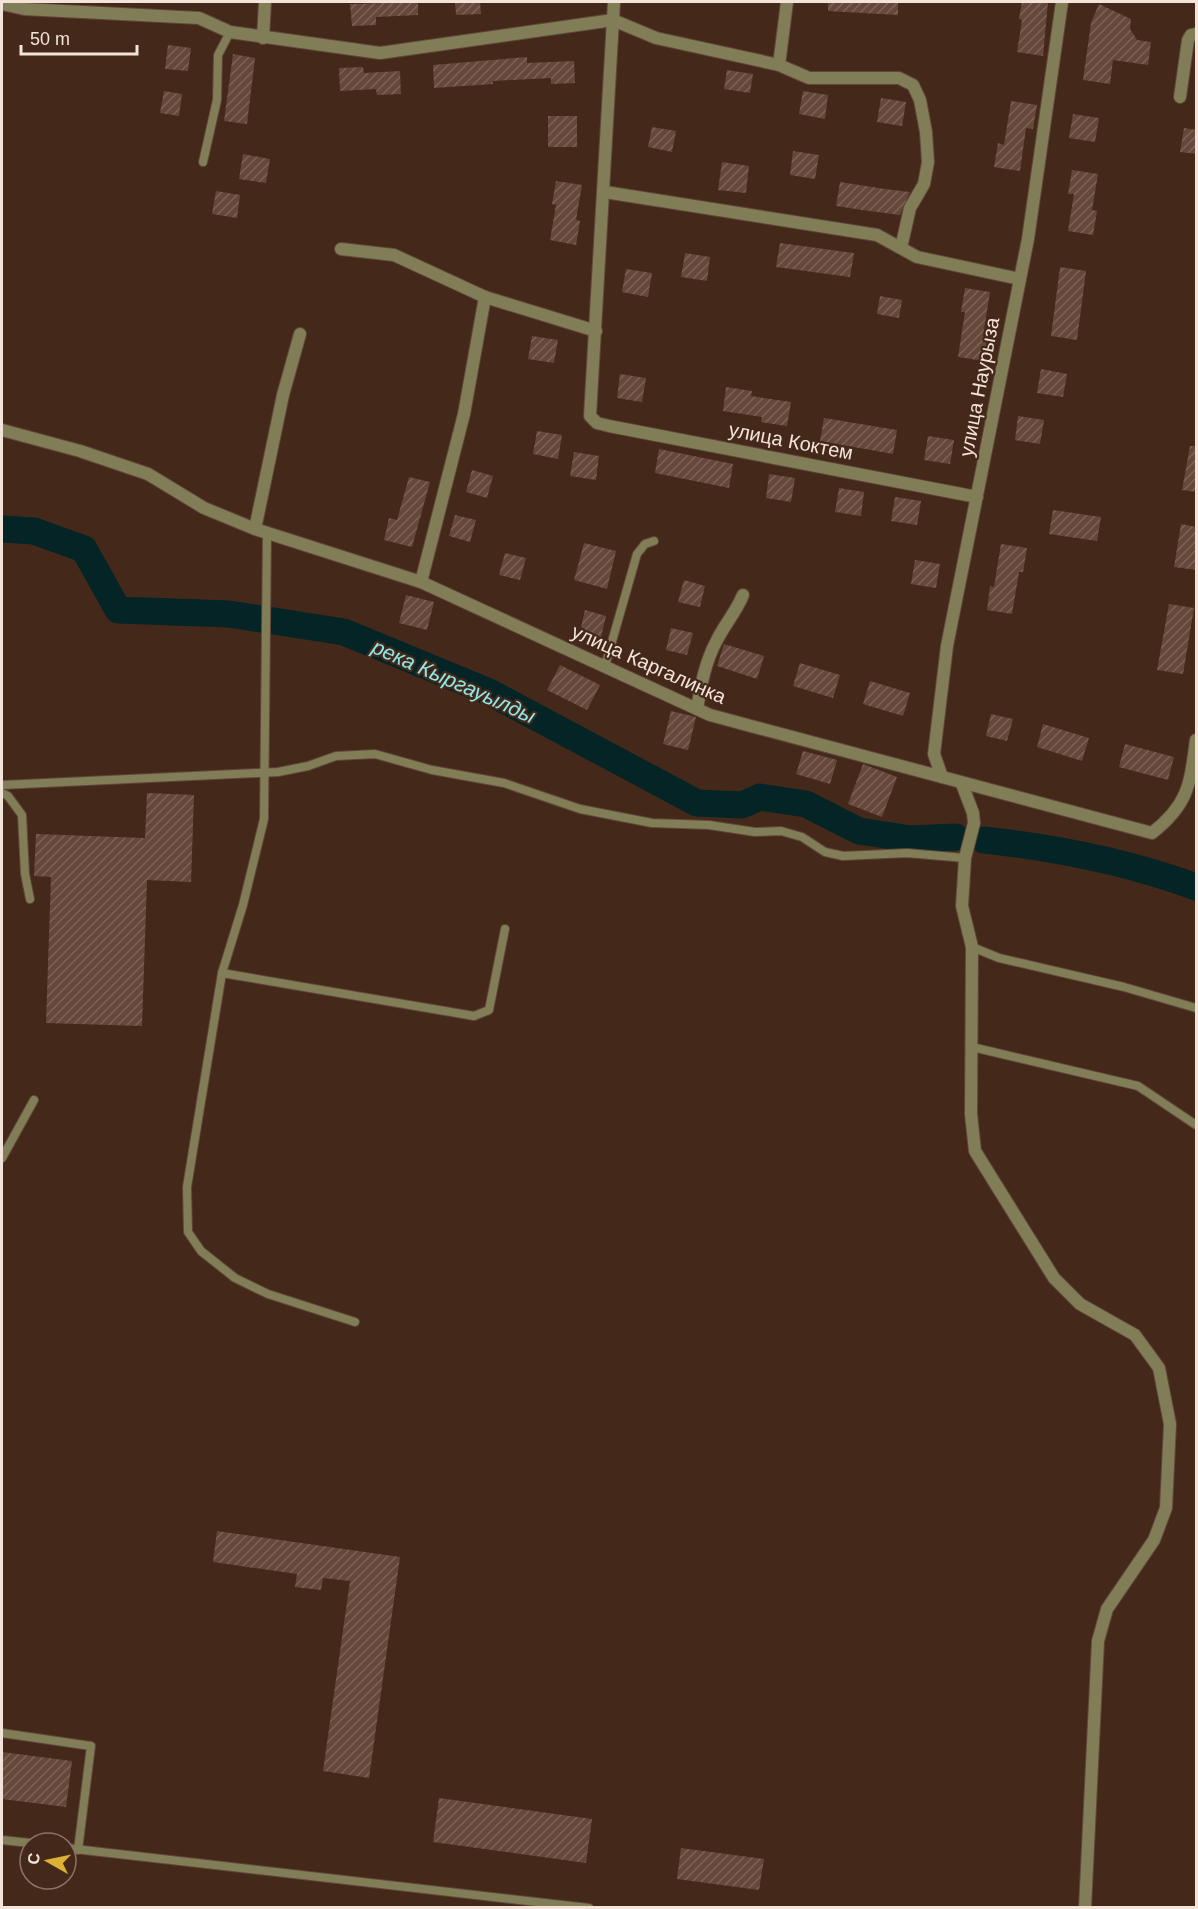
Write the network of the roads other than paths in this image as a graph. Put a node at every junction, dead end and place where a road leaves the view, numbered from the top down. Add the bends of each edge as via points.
1 (265, 2) edge
2 (614, 2) edge
3 (786, 2) edge
4 (1062, 2) edge
5 (2, 4) edge
6 (613, 20) junction
7 (230, 32) junction
8 (1197, 34) edge
9 (263, 38) junction
10 (779, 65) junction
11 (1180, 97) dead end
12 (203, 162) dead end
13 (605, 192) junction
14 (901, 248) junction
15 (341, 249) dead end
16 (1020, 279) junction
17 (485, 297) junction
18 (596, 331) junction
19 (300, 334) dead end
20 (2, 430) edge
21 (977, 497) junction
22 (261, 531) junction
23 (654, 541) dead end
24 (421, 582) junction
25 (743, 595) dead end
26 (605, 666) junction
27 (697, 709) junction
28 (1197, 740) edge
29 (265, 773) junction
30 (942, 777) junction
31 (962, 784) junction
32 (2, 785) edge
33 (2, 793) edge
34 (964, 858) junction
35 (30, 899) dead end
36 (505, 929) dead end
37 (972, 947) junction
38 (222, 973) junction
39 (1197, 1008) edge
40 (972, 1047) junction
41 (34, 1100) dead end
42 (1197, 1125) edge
43 (2, 1158) edge
44 (355, 1322) dead end
45 (2, 1733) edge
46 (2, 1840) edge
47 (18, 1842) edge
48 (78, 1850) joint
49 (590, 1908) edge
50 (1085, 1908) edge

1 - 9 street
2 - 6 street
3 - 10 street
4 - 16 street, улица Наурыза
5 - 7 street via 24,9 199,18
6 - 9 street via 380,53
6 - 10 street via 656,38
6 - 13 street
7 - 9 street
7 - 12 lane via 218,55 217,100
8 - 11 street via 1188,40
10 - 14 street via 808,78 899,78 913,85 920,100 928,162 924,183 910,208
13 - 14 street via 877,235
13 - 18 street
14 - 16 street via 917,257
15 - 17 street via 394,255
16 - 21 street, улица Наурыза
17 - 18 street
17 - 24 street via 464,414
18 - 21 street, улица Коктем via 590,416 597,423
19 - 22 street via 283,395
20 - 22 street, улица Каргалинка via 148,474 204,508
21 - 30 street, улица Наурыза via 947,646 934,754
22 - 24 street, улица Каргалинка
22 - 29 lane
23 - 26 lane via 645,544 637,554
24 - 26 street, улица Каргалинка
25 - 27 street via 704,672
26 - 27 street, улица Каргалинка
27 - 30 street, улица Каргалинка
28 - 31 street, улица Каргалинка via 1189,789 1169,819 1152,833
29 - 32 lane
29 - 34 lane via 308,766 336,756 375,754 432,770 504,783 580,808 652,823 781,831 802,837 825,852 843,856 907,853
29 - 38 lane via 264,819
30 - 31 street, улица Каргалинка
31 - 34 street via 974,823
33 - 35 lane via 22,815
34 - 37 street via 962,906
36 - 38 lane via 489,1010 474,1016
37 - 39 lane via 992,956
37 - 40 street
38 - 44 lane via 188,1186 188,1232 201,1251 235,1278 268,1294
40 - 42 lane via 1138,1086
40 - 50 street via 975,1151 1054,1278 1080,1304 1135,1335 1159,1368 1170,1424 1166,1508 1154,1540 1107,1609 1098,1641
41 - 43 lane
45 - 48 lane via 91,1746
46 - 47 lane
48 - 49 lane

